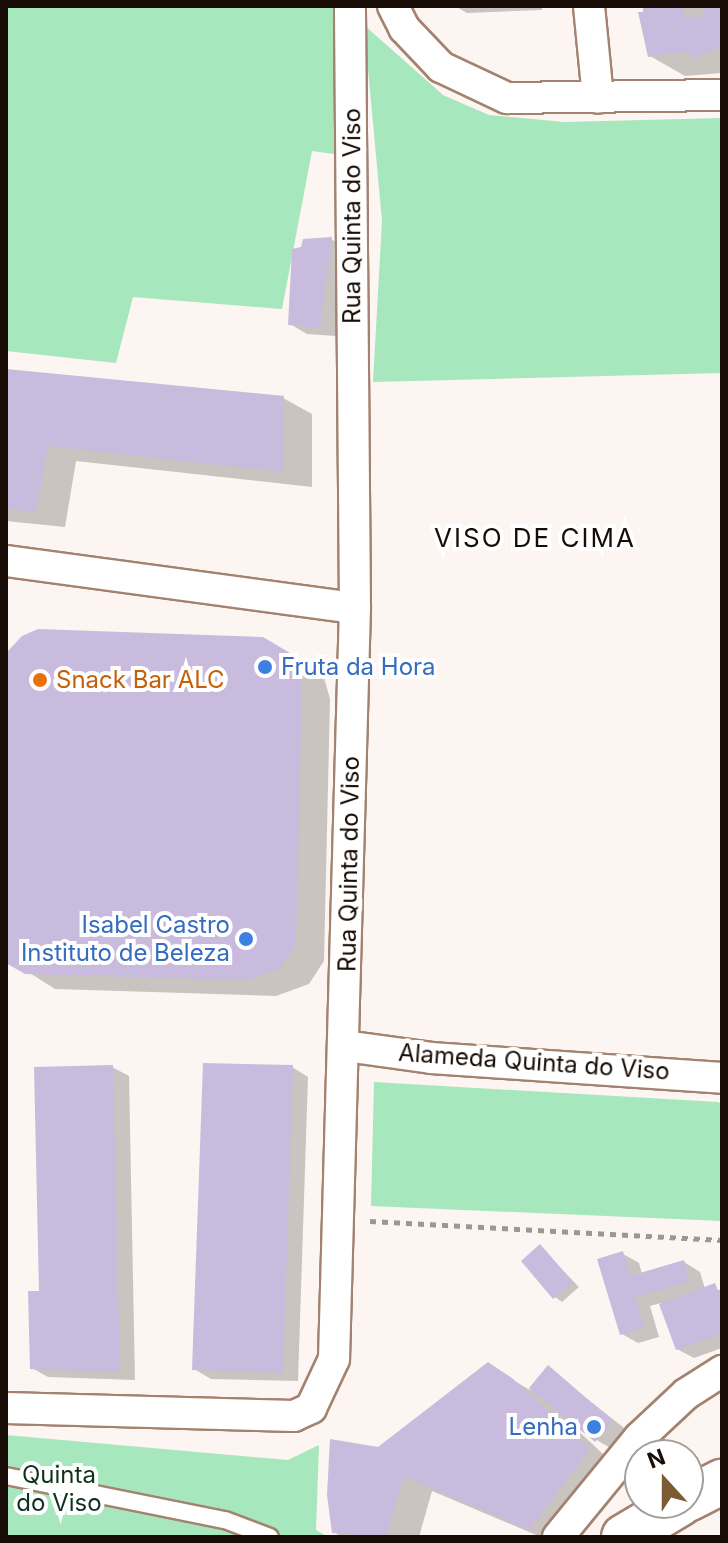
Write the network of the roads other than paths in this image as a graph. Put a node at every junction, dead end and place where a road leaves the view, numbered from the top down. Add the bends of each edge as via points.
1 (350, 6) edge
2 (393, 6) edge
3 (589, 6) edge
4 (722, 95) edge
5 (598, 98) junction
6 (6, 561) edge
7 (355, 608) junction
8 (345, 1046) junction
9 (722, 1078) edge
10 (722, 1371) edge
11 (6, 1408) edge
12 (6, 1476) edge
13 (722, 1482) edge
14 (704, 1491) edge
15 (654, 1519) edge
16 (270, 1537) edge
17 (558, 1537) edge
18 (624, 1537) edge

1 - 7 street, Rua Quinta do Viso
2 - 5 street via 404,28 441,67 507,98
3 - 5 street
4 - 5 street
6 - 7 street
7 - 8 street, Rua Quinta do Viso
8 - 9 street, Alameda Quinta do Viso via 431,1058
8 - 11 street, Rua Quinta do Viso via 334,1359 311,1408 273,1418
10 - 17 street via 686,1394 639,1438
12 - 16 lane via 225,1520
13 - 14 main road
15 - 18 main road

